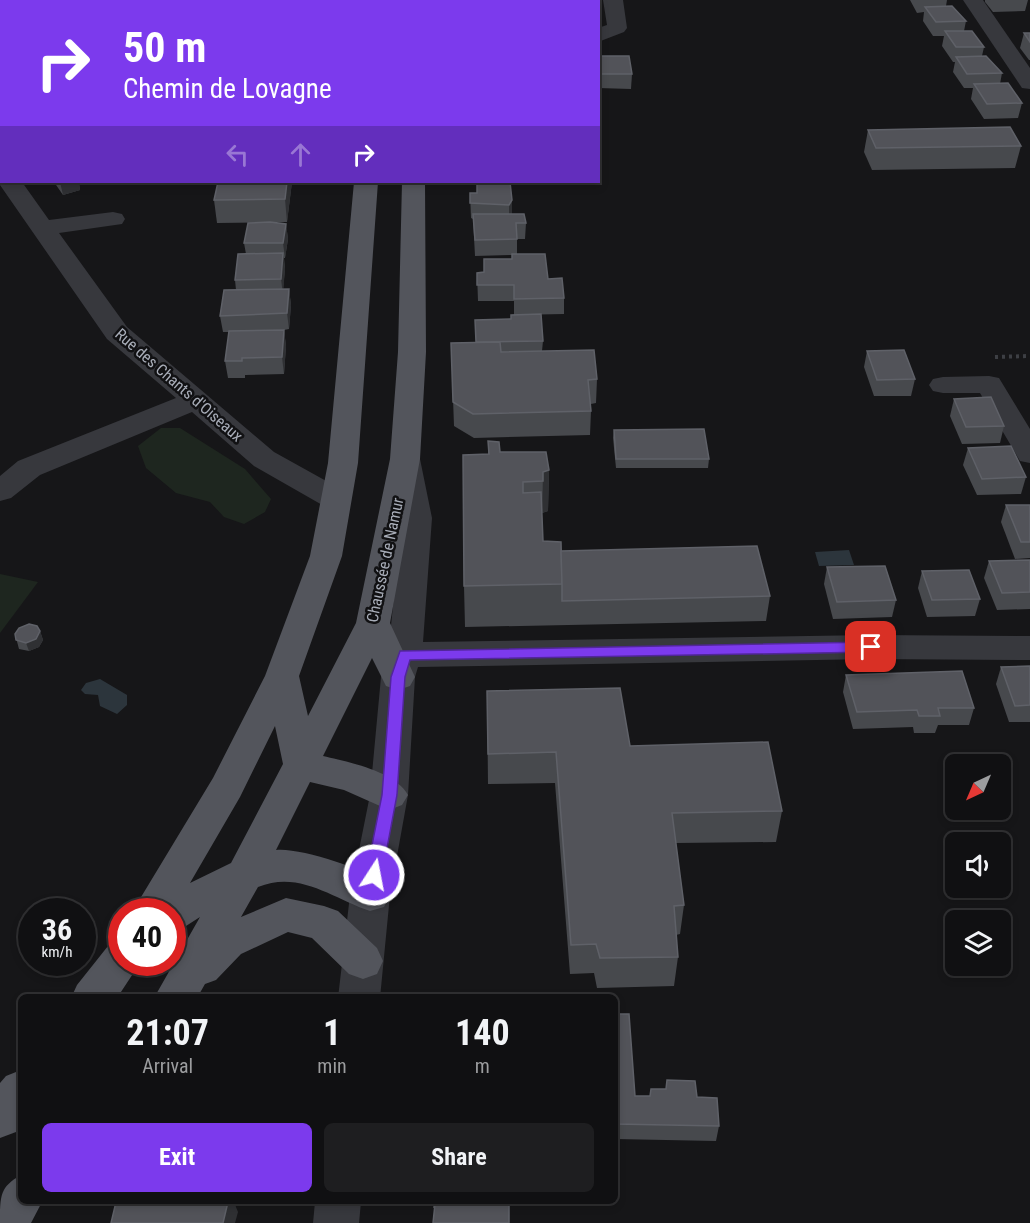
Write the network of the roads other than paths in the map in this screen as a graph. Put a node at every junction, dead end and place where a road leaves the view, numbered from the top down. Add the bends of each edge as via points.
1 (613, 0) edge
2 (973, 0) edge
3 (600, 35) edge
4 (1030, 83) edge
5 (10, 183) edge
6 (366, 183) edge
7 (414, 183) edge
8 (113, 219) dead end
9 (42, 228) junction
10 (943, 385) dead end
11 (196, 400) junction
12 (1030, 454) edge
13 (405, 459) junction
14 (0, 491) edge
15 (335, 499) junction
16 (373, 623) junction
17 (1030, 648) edge
18 (402, 666) junction
19 (282, 676) junction
20 (301, 765) junction
21 (389, 795) junction
22 (245, 874) junction
23 (370, 895) junction
24 (160, 898) edge
25 (186, 905) edge
26 (109, 976) edge
27 (361, 979) edge
28 (95, 994) edge
29 (178, 994) edge
30 (18, 1094) edge
31 (0, 1117) edge
32 (18, 1202) edge
33 (338, 1204) edge
34 (2, 1223) edge
35 (336, 1223) edge

1 - 3 street via 617,28
2 - 4 street
5 - 9 street, Rue des Chants d'Oiseaux
6 - 15 main road via 352,375 343,463
7 - 13 main road, Chaussée de Namur via 412,352
8 - 9 street
9 - 11 street, Rue des Chants d'Oiseaux via 117,333
10 - 12 street via 989,384
11 - 14 street via 29,468
11 - 15 street, Rue des Chants d'Oiseaux via 264,459
13 - 16 main road, Chaussée de Namur
13 - 18 street via 417,518
15 - 19 main road via 326,556
16 - 18 main road
16 - 20 main road, Chaussée de Namur
17 - 18 street via 788,649
18 - 21 street
19 - 20 main road
19 - 24 main road via 227,787
20 - 21 main road via 353,778
20 - 22 main road, Chaussée de Namur
21 - 23 street
22 - 23 main road via 289,865 330,875
22 - 25 main road
22 - 29 main road, Chaussée de Namur
23 - 27 street
26 - 28 main road
27 - 29 main road via 324,923 286,915 227,942
30 - 31 main road
32 - 34 main road
33 - 35 street

